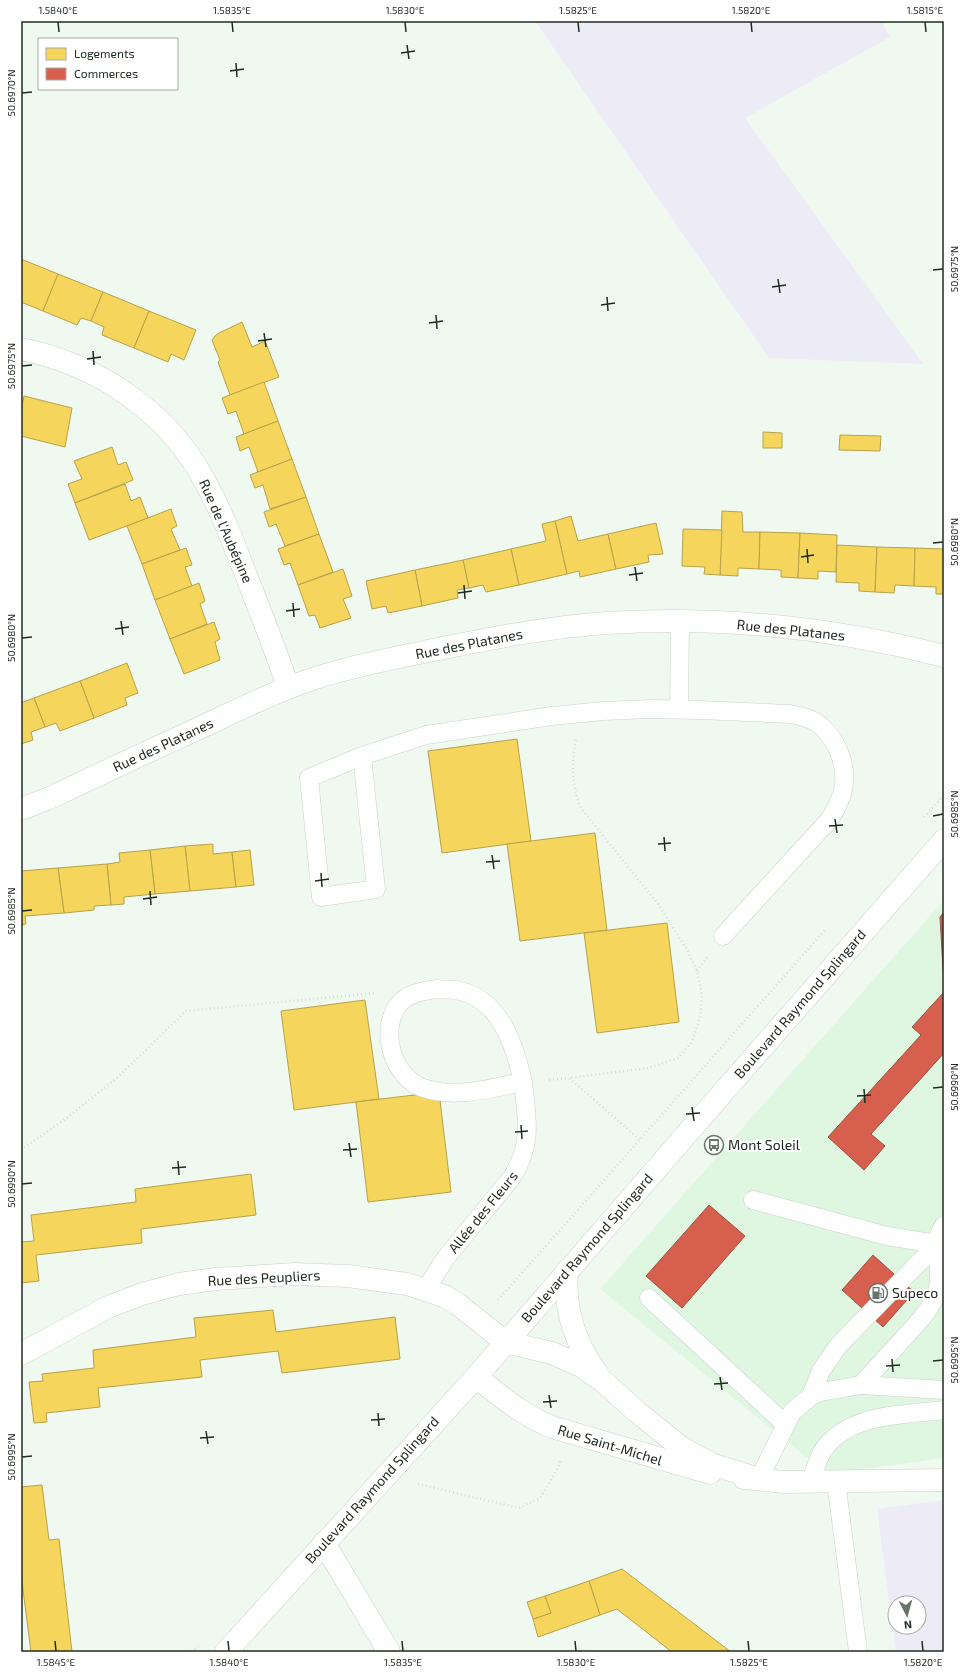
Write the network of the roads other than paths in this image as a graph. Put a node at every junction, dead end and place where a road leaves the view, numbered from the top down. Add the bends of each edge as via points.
1 (21, 349) edge
2 (680, 622) junction
3 (944, 656) edge
4 (288, 688) junction
5 (679, 709) junction
6 (362, 756) junction
7 (21, 809) edge
8 (944, 840) edge
9 (723, 936) dead end
10 (523, 1082) junction
11 (753, 1200) dead end
12 (944, 1225) edge
13 (937, 1244) junction
14 (567, 1271) junction
15 (426, 1289) junction
16 (649, 1298) dead end
17 (506, 1342) junction
18 (21, 1354) edge
19 (476, 1376) junction
20 (604, 1382) junction
21 (861, 1385) junction
22 (944, 1390) edge
23 (811, 1396) junction
24 (944, 1410) edge
25 (785, 1424) junction
26 (759, 1479) junction
27 (944, 1480) edge
28 (810, 1481) junction
29 (836, 1481) junction
30 (324, 1543) junction
31 (226, 1652) edge
32 (389, 1652) edge
33 (858, 1652) edge

1 - 4 street, Rue de l'Aubépine via 66,362 118,388 151,414 182,446 203,476 222,514
2 - 3 street, Rue des Platanes via 747,624 866,638
2 - 4 street, Rue des Platanes via 587,625 488,638 383,660
2 - 5 lane
4 - 7 street, Rue des Platanes
5 - 6 lane via 579,713 426,735
5 - 9 lane via 790,714 806,718 820,725 830,736 843,763 843,792 830,819
6 - 6 lane via 309,778 322,897 376,889
8 - 14 street, Boulevard Raymond Splingard
10 - 10 lane, Allée des Fleurs via 462,1093 422,1088 406,1077 393,1058 391,1020 399,1005 418,992 437,989 456,990 475,997 499,1016 507,1030
10 - 15 lane, Allée des Fleurs via 527,1140 520,1164 445,1259
11 - 13 lane via 887,1236
12 - 13 lane
13 - 21 lane via 940,1278 934,1300 921,1319
13 - 23 lane via 838,1346 822,1371
14 - 17 street, Boulevard Raymond Splingard
14 - 20 street, Rue Saint-Michel via 567,1300 573,1330
15 - 17 street, Rue des Peupliers via 458,1305
15 - 18 street, Rue des Peupliers via 387,1280 312,1274 197,1281 160,1288 125,1300
16 - 25 lane
17 - 19 street, Boulevard Raymond Splingard
17 - 20 street, Rue Saint-Michel via 560,1356 581,1366
19 - 26 street, Rue Saint-Michel via 522,1413 550,1427 703,1472
19 - 30 street, Boulevard Raymond Splingard
20 - 26 street, Rue Saint-Michel via 682,1448 711,1464
21 - 22 lane
21 - 23 lane
23 - 25 lane via 792,1412
24 - 28 lane via 865,1421 851,1427 830,1442
25 - 26 lane
26 - 28 street, Rue Saint-Michel via 784,1482
27 - 29 street, Rue Saint-Michel
28 - 29 street, Rue Saint-Michel
29 - 33 lane
30 - 31 street, Boulevard Raymond Splingard
30 - 32 street

